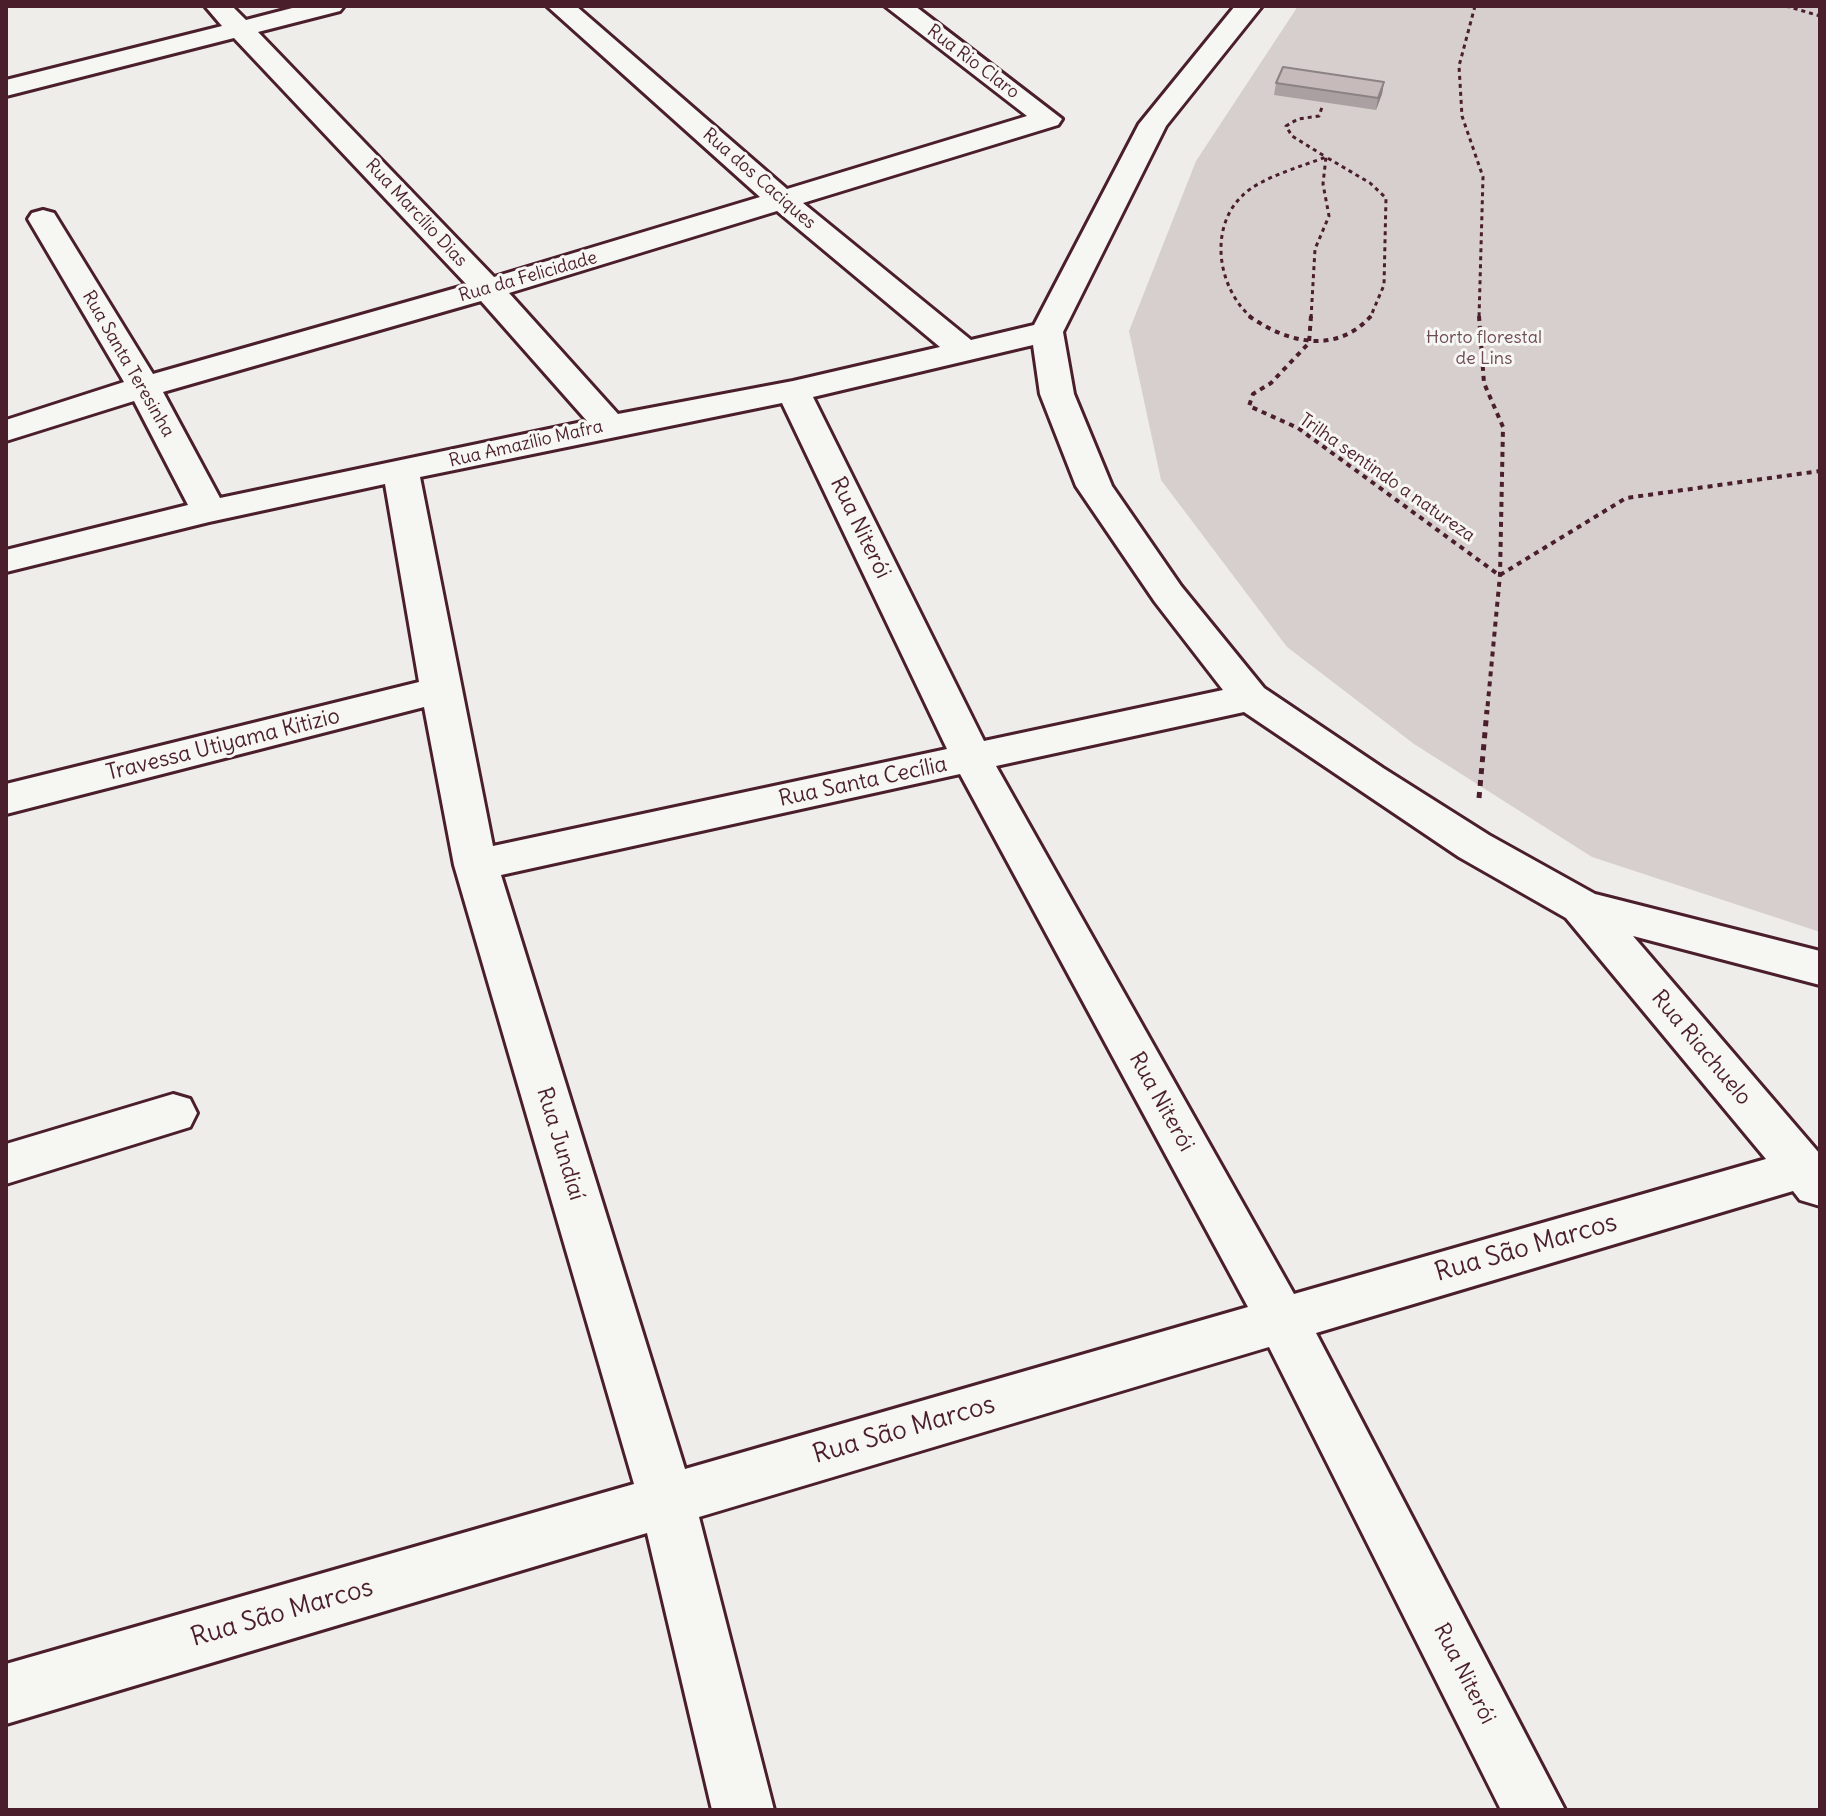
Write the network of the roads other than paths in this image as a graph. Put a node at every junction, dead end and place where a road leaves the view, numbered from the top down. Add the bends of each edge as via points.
1 (218, 6) edge
2 (331, 6) edge
3 (560, 6) edge
4 (898, 6) edge
5 (1249, 6) edge
6 (241, 28) junction
7 (6, 88) edge
8 (1048, 119) joint
9 (783, 201) junction
10 (43, 219) dead end
11 (488, 289) junction
12 (1047, 332) junction
13 (962, 349) junction
14 (144, 387) junction
15 (793, 391) junction
16 (610, 426) junction
17 (6, 431) edge
18 (401, 472) junction
19 (209, 511) junction
20 (6, 561) edge
21 (440, 690) junction
22 (1250, 697) junction
23 (972, 759) junction
24 (6, 799) edge
25 (476, 865) junction
26 (1582, 907) junction
27 (1820, 968) edge
28 (173, 1113) dead end
29 (6, 1164) edge
30 (1811, 1178) edge
31 (1281, 1319) junction
32 (667, 1501) junction
33 (6, 1694) edge
34 (743, 1810) edge
35 (1534, 1810) edge

1 - 6 street, Rua Marcílio Dias
2 - 6 street
3 - 9 street, Rua dos Caciques
4 - 8 street, Rua Rio Claro
5 - 12 street via 1153,124
6 - 7 street
6 - 11 street, Rua Marcílio Dias
8 - 9 street, Rua da Felicidade
9 - 11 street, Rua da Felicidade
9 - 13 street, Rua dos Caciques
10 - 14 street, Rua Santa Teresinha
11 - 14 street, Rua da Felicidade
11 - 16 street, Rua Marcílio Dias
12 - 13 street, Rua Amazílio Mafra
12 - 22 street via 1057,394 1094,486 1168,594
13 - 15 street, Rua Amazílio Mafra
14 - 17 street, Rua da Felicidade
14 - 19 street, Rua Santa Teresinha
15 - 16 street, Rua Amazílio Mafra
15 - 23 street, Rua Niterói
16 - 18 street, Rua Amazílio Mafra
18 - 19 street, Rua Amazílio Mafra
18 - 21 street, Rua Jundiaí
19 - 20 street, Rua Amazílio Mafra
21 - 24 street, Travessa Utiyama Kitizio
21 - 25 street, Rua Jundiaí
22 - 23 street, Rua Santa Cecília
22 - 26 street via 1474,846
23 - 25 street, Rua Santa Cecília
23 - 31 street, Rua Niterói
25 - 32 street, Rua Jundiaí
26 - 27 street
26 - 30 street, Rua Riachuelo
28 - 29 street
30 - 31 street, Rua São Marcos
31 - 32 street, Rua São Marcos
31 - 35 street, Rua Niterói
32 - 33 street, Rua São Marcos
32 - 34 street, Rua Jundiaí

